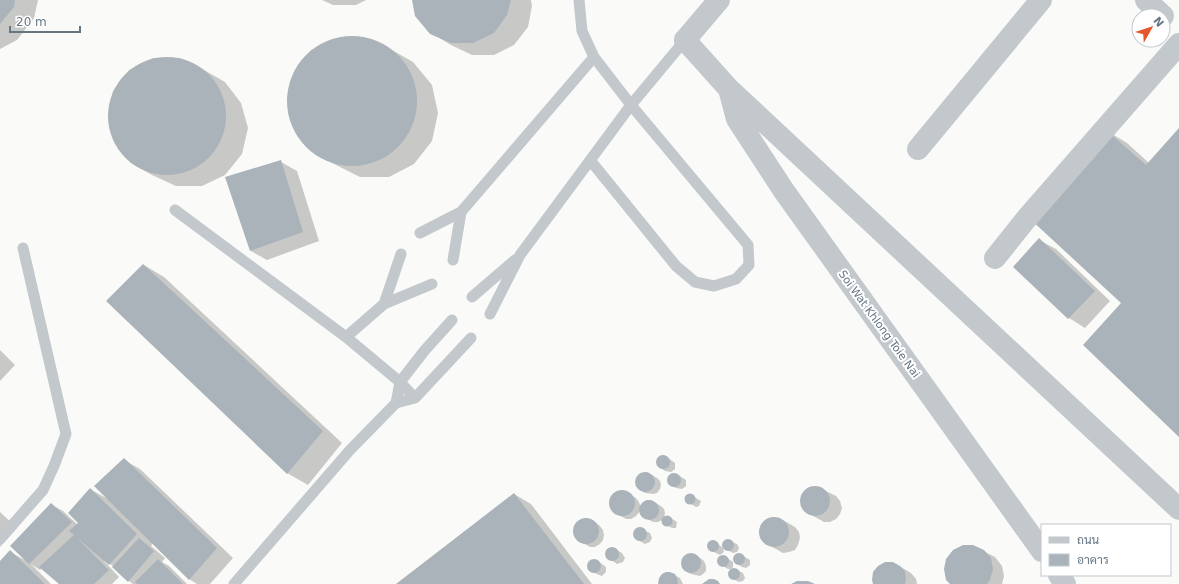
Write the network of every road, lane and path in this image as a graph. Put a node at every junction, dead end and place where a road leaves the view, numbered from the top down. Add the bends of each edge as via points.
1 (579, 0) edge
2 (719, 0) edge
3 (1041, 0) edge
4 (1146, 0) edge
5 (1154, 8) edge
6 (1171, 24) edge
7 (1179, 31) edge
8 (685, 40) junction
9 (1179, 44) edge
10 (594, 57) junction
11 (729, 89) junction
12 (630, 105) junction
13 (918, 149) dead end
14 (590, 160) junction
15 (175, 210) dead end
16 (461, 212) junction
17 (420, 232) dead end
18 (23, 248) dead end
19 (401, 254) dead end
20 (520, 255) junction
21 (995, 258) dead end
22 (453, 260) dead end
23 (432, 284) dead end
24 (472, 297) dead end
25 (384, 304) junction
26 (490, 314) dead end
27 (452, 320) dead end
28 (346, 337) junction
29 (471, 338) dead end
30 (400, 382) junction
31 (415, 398) junction
32 (396, 403) junction
33 (1179, 509) edge
34 (0, 539) edge
35 (1041, 550) edge
36 (1060, 576) edge
37 (234, 584) edge
38 (1066, 584) edge

1 - 10 lane via 582,31
2 - 8 street
3 - 13 street
4 - 5 street
6 - 7 street
8 - 11 street
8 - 12 lane
9 - 21 street
10 - 12 lane
10 - 16 lane
11 - 33 street
11 - 35 street, Soi Wat Khlong Toie Nai via 737,119 784,191
12 - 14 lane
12 - 14 lane via 748,245 749,265 736,279 714,286 695,282 676,266
14 - 20 lane
15 - 28 lane
16 - 17 lane
16 - 22 lane
18 - 34 lane via 66,434 43,490
19 - 25 lane
20 - 24 lane
20 - 26 lane
23 - 25 lane
25 - 28 lane
27 - 30 lane
28 - 30 lane
29 - 31 lane
30 - 31 lane
30 - 32 lane
31 - 32 lane
32 - 37 lane via 350,450
36 - 38 street

